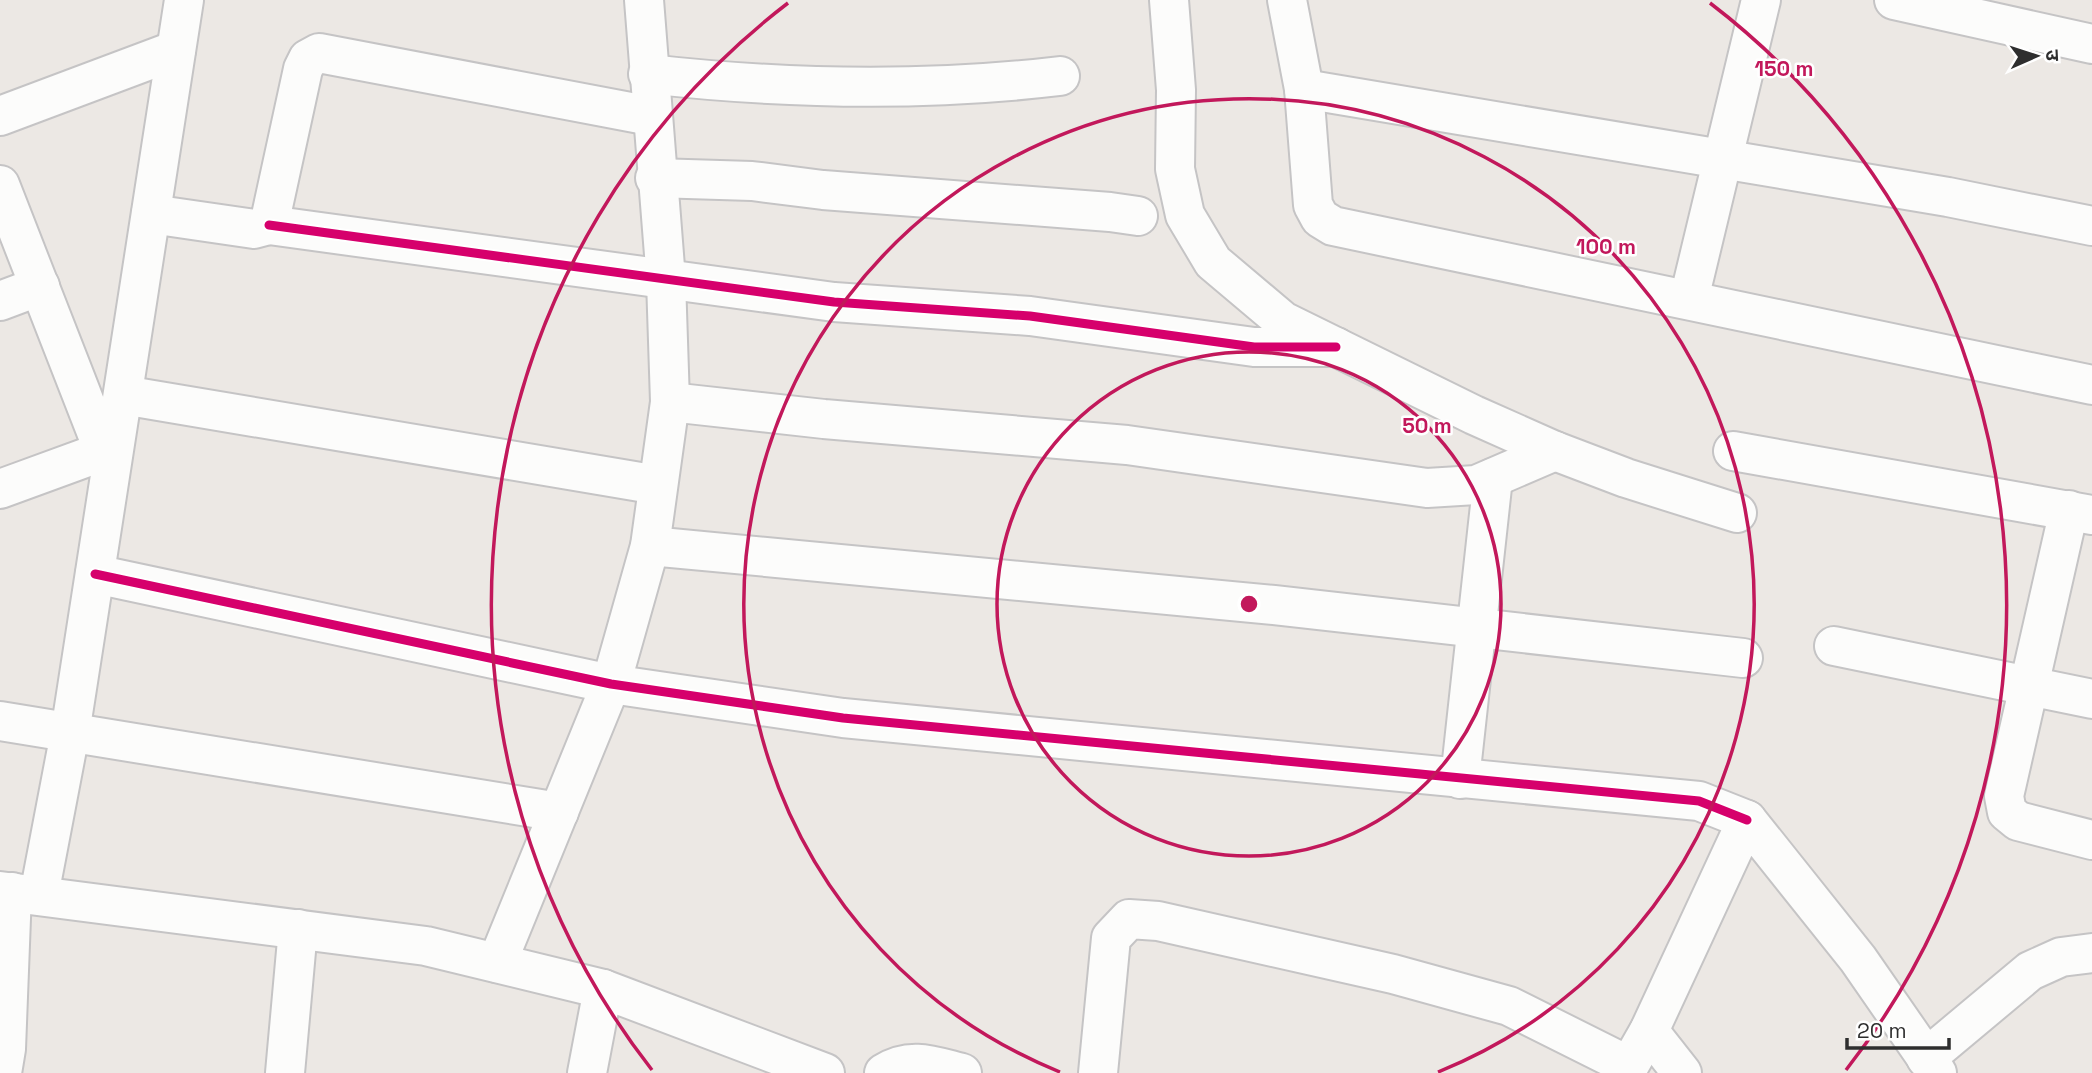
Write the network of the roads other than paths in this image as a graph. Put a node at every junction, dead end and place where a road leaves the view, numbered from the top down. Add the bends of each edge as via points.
1 (184, 0) edge
2 (644, 0) edge
3 (1170, 0) edge
4 (1287, 0) edge
5 (1761, 0) edge
6 (1894, 0) edge
7 (2092, 44) edge
8 (176, 50) junction
9 (648, 74) junction
10 (1060, 76) dead end
11 (1304, 89) junction
12 (0, 116) edge
13 (651, 116) junction
14 (1722, 158) junction
15 (655, 178) junction
16 (0, 185) edge
17 (151, 214) junction
18 (1138, 216) dead end
19 (269, 225) junction
20 (2092, 226) edge
21 (666, 280) junction
22 (40, 286) junction
23 (1689, 299) junction
24 (0, 301) edge
25 (1336, 347) junction
26 (2092, 384) edge
27 (123, 395) junction
28 (670, 402) junction
29 (1555, 451) junction
30 (1733, 451) dead end
31 (108, 460) junction
32 (1493, 478) junction
33 (658, 485) junction
34 (0, 489) edge
35 (1737, 513) dead end
36 (2081, 513) edge
37 (650, 546) junction
38 (94, 574) junction
39 (1478, 629) junction
40 (1834, 646) dead end
41 (1743, 658) dead end
42 (611, 684) junction
43 (2029, 685) junction
44 (2092, 699) edge
45 (0, 721) edge
46 (70, 733) junction
47 (1460, 779) junction
48 (559, 812) junction
49 (1747, 820) junction
50 (2092, 840) edge
51 (17, 893) edge
52 (298, 929) junction
53 (2092, 953) edge
54 (497, 963) junction
55 (603, 989) junction
56 (1649, 1031) junction
57 (1931, 1065) edge
58 (1627, 1069) edge
59 (2, 1073) edge
60 (285, 1073) edge
61 (587, 1073) edge
62 (825, 1073) edge
63 (884, 1073) edge
64 (962, 1073) edge
65 (1098, 1073) edge
66 (1682, 1073) edge

1 - 8 street
2 - 9 street
3 - 25 street via 1175,169 1185,215 1213,262 1283,321
4 - 11 street
5 - 14 street
6 - 7 street
8 - 12 street
8 - 17 street
9 - 10 street via 808,85 942,84
9 - 13 street
11 - 14 street
11 - 23 street via 1313,205 1320,218 1334,226
13 - 15 street
13 - 19 street via 318,53 303,69
14 - 20 street
14 - 23 street
15 - 18 street via 752,181
15 - 21 street
16 - 22 street
17 - 19 street via 254,229
17 - 27 street
19 - 21 street
21 - 25 street via 834,302 1030,316 1254,347
21 - 28 street
22 - 24 street
22 - 31 street
23 - 26 street
25 - 29 street
27 - 31 street
27 - 33 street
28 - 32 street via 1127,445 1427,488 1476,485
28 - 33 street
29 - 32 street
29 - 35 street
30 - 36 street
31 - 34 street
31 - 38 street
32 - 39 street
33 - 37 street
36 - 43 street
37 - 39 street via 1274,605
37 - 42 street
38 - 42 street
38 - 46 street
39 - 41 street
39 - 47 street
40 - 43 street
42 - 47 street via 843,719 1270,757
42 - 48 street
43 - 44 street
43 - 50 street via 2004,796 2007,812 2018,821
45 - 46 street
46 - 48 street
46 - 51 street
47 - 49 street via 1699,801
48 - 54 street
49 - 56 street
49 - 57 street via 1858,960
51 - 52 street
51 - 59 street
52 - 54 street via 426,946
52 - 60 street
53 - 57 street via 2061,957 2030,971
54 - 55 street
55 - 61 street
55 - 62 street
56 - 58 street
56 - 66 street
58 - 65 street via 1509,1006 1158,920 1129,919 1111,938
63 - 64 street via 917,1062

